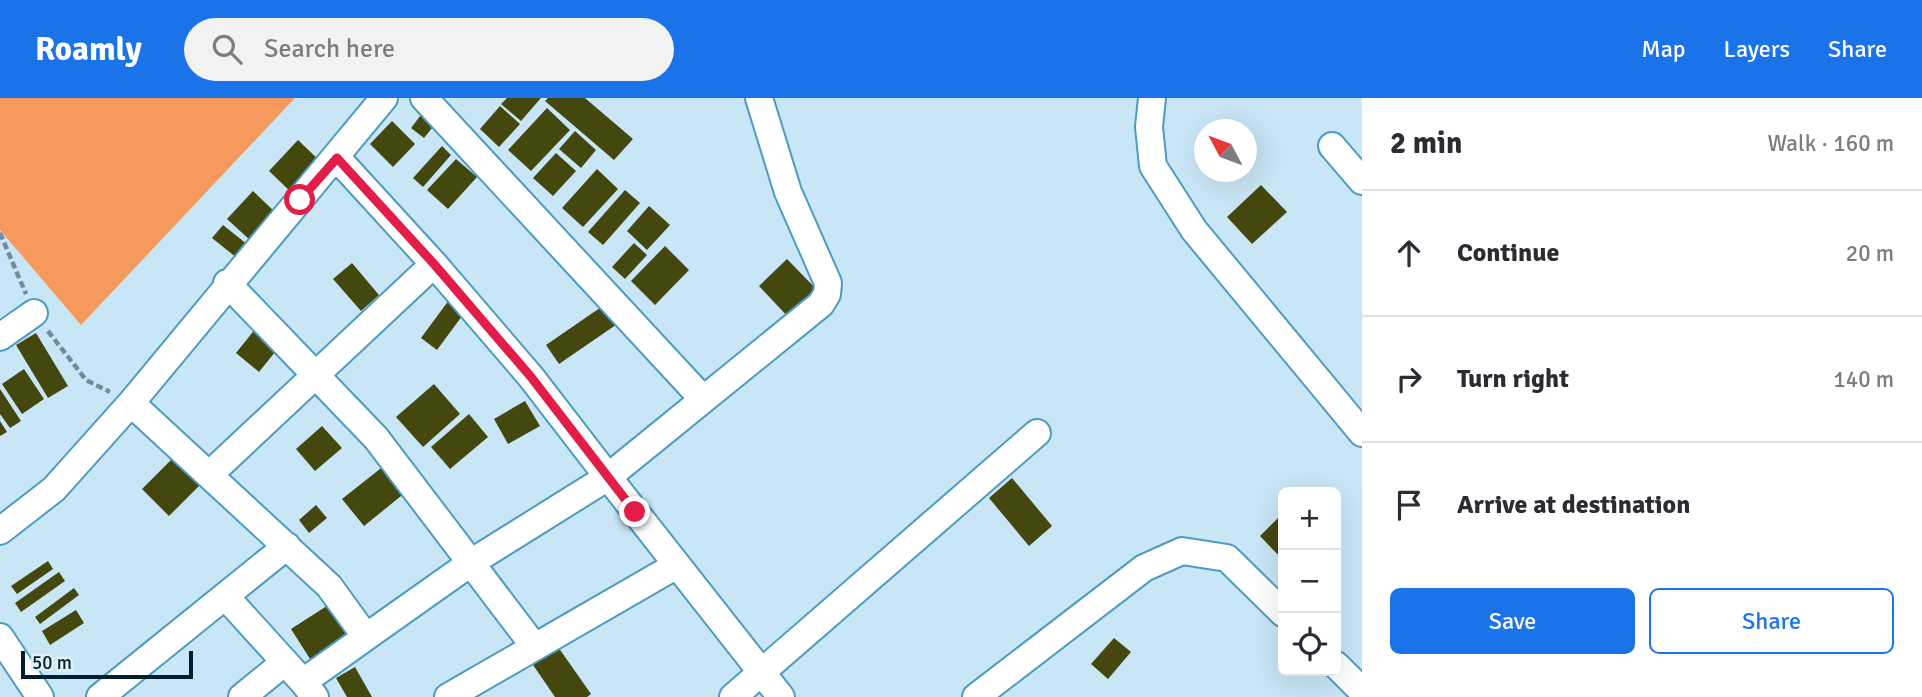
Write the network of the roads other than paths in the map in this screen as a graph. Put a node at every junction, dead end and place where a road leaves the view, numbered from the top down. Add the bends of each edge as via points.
1 (384, 98) edge
2 (424, 98) edge
3 (759, 98) edge
4 (1152, 98) edge
5 (1332, 146) dead end
6 (337, 158) junction
7 (1362, 181) edge
8 (434, 264) junction
9 (227, 283) junction
10 (34, 313) dead end
11 (0, 337) edge
12 (317, 377) junction
13 (702, 398) junction
14 (131, 403) junction
15 (1037, 433) dead end
16 (1362, 433) edge
17 (210, 474) junction
18 (608, 477) junction
19 (0, 531) edge
20 (287, 546) junction
21 (472, 562) junction
22 (677, 565) junction
23 (225, 596) junction
24 (1278, 608) edge
25 (0, 637) edge
26 (366, 637) junction
27 (534, 646) junction
28 (285, 662) junction
29 (1341, 670) edge
30 (762, 674) junction
31 (309, 690) edge
32 (1362, 691) edge
33 (115, 692) edge
34 (40, 697) edge
35 (242, 697) edge
36 (448, 697) edge
37 (733, 697) edge
38 (781, 697) edge
39 (976, 697) edge

1 - 6 street
2 - 13 street
3 - 13 street via 789,192 828,283 827,294 821,304
4 - 16 street via 1153,166 1194,230
5 - 7 street
6 - 8 street
6 - 9 street
8 - 12 street
8 - 18 street via 531,377
9 - 12 street
9 - 14 street
10 - 11 street
12 - 17 street
12 - 21 street via 376,438
13 - 18 street
14 - 17 street
14 - 19 street via 54,489
15 - 30 street
17 - 20 street
18 - 21 street
18 - 22 street
20 - 23 street
20 - 26 street via 329,586
21 - 26 street
21 - 27 street
22 - 27 street
22 - 30 street
23 - 28 street
23 - 33 street
24 - 39 street via 1227,558 1182,551 1144,568
25 - 34 street
26 - 31 street
27 - 36 street
28 - 31 street
28 - 35 street
29 - 32 street
30 - 37 street
30 - 38 street

